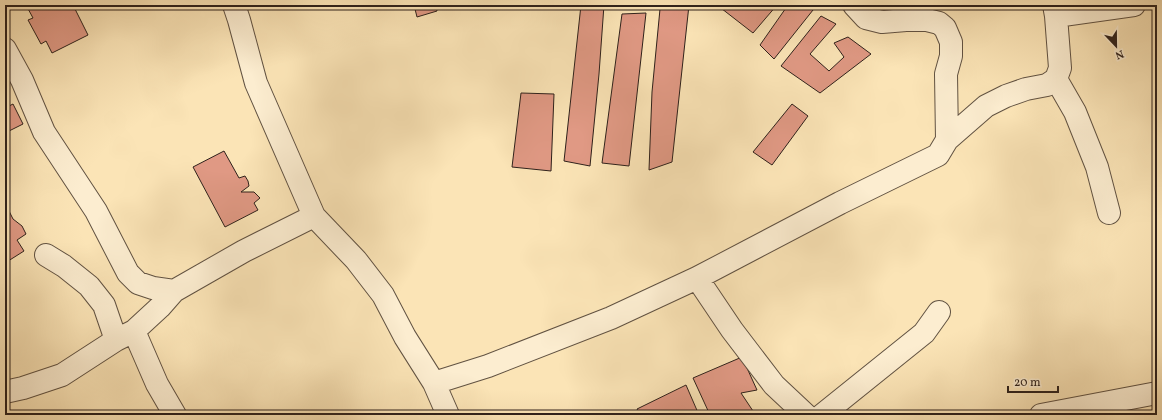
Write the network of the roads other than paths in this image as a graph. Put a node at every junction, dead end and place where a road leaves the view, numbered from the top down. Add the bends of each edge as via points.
1 (234, 5) edge
2 (854, 5) edge
3 (1134, 5) edge
4 (1055, 10) edge
5 (5, 49) edge
6 (1056, 79) junction
7 (947, 140) junction
8 (1108, 213) dead end
9 (314, 216) junction
10 (46, 255) dead end
11 (697, 278) junction
12 (174, 291) junction
13 (939, 312) dead end
14 (125, 335) junction
15 (434, 383) junction
16 (5, 392) edge
17 (1157, 393) edge
18 (175, 415) edge
19 (448, 415) edge
20 (806, 415) edge
21 (822, 415) edge
22 (1041, 415) edge

1 - 9 street via 256,83
2 - 7 street via 866,18 882,22 927,20 939,23 945,28 951,42 951,56 946,74
3 - 4 street
4 - 6 street via 1060,68
5 - 12 street via 22,80 44,132 96,211 128,273 138,283
6 - 7 street via 1047,85 1026,88 986,106
6 - 8 street via 1075,112 1097,167
7 - 11 street via 938,155
9 - 12 street via 244,251
9 - 15 street via 356,260 383,295 405,337
10 - 14 street via 89,286
11 - 15 street via 611,318 488,366
11 - 20 street via 774,385
12 - 14 street via 160,307
13 - 21 street via 924,333
14 - 16 street via 62,375
14 - 18 street
15 - 19 street
17 - 22 street

